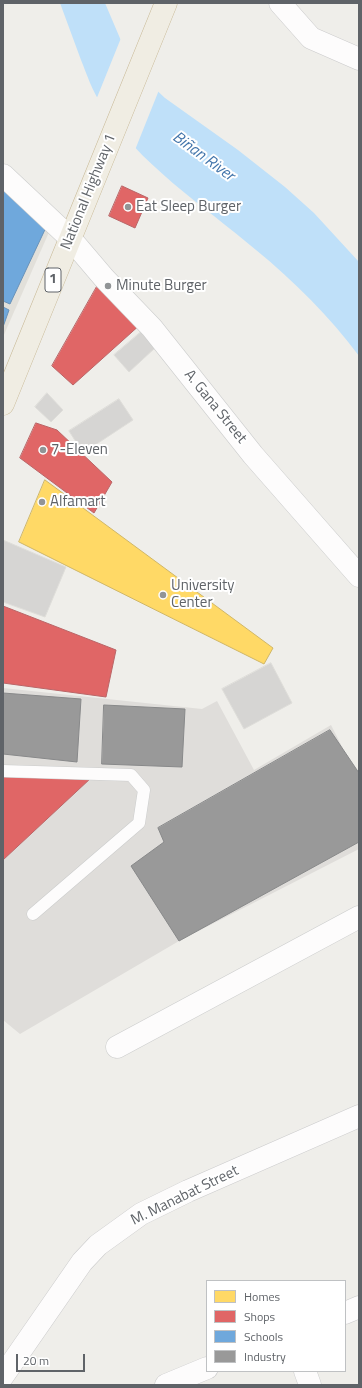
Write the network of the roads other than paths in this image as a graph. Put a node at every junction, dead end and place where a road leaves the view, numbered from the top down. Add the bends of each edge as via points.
1 (280, 3) edge
2 (162, 12) edge
3 (359, 59) edge
4 (3, 174) edge
5 (70, 238) junction
6 (3, 404) edge
7 (359, 576) edge
8 (3, 771) edge
9 (33, 914) dead end
10 (359, 917) edge
11 (117, 1047) dead end
12 (359, 1116) edge
13 (359, 1307) edge
14 (346, 1313) edge
15 (206, 1368) edge
16 (305, 1372) edge
17 (3, 1376) edge
18 (166, 1385) edge
19 (310, 1385) edge

1 - 3 street via 311,38
2 - 5 highway, National Highway 1 / 1
4 - 5 street, A. Gana Street
5 - 6 highway, National Highway 1 / 1
5 - 7 street, A. Gana Street via 152,328 253,455
8 - 9 lane via 131,776 144,790 139,823
10 - 11 street
12 - 17 street, M. Manabat Street via 141,1214 98,1245 82,1262
13 - 14 street
15 - 18 street
16 - 19 street

